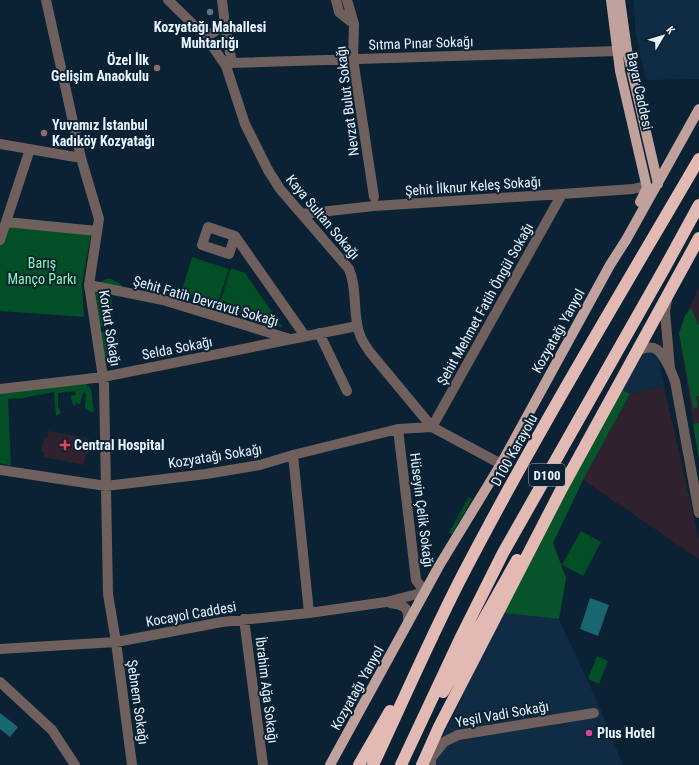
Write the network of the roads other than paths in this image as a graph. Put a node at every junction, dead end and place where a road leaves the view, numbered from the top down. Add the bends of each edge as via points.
1 (46, 0) edge
2 (168, 0) edge
3 (222, 0) edge
4 (336, 0) edge
5 (347, 0) edge
6 (611, 0) edge
7 (620, 0) edge
8 (354, 24) junction
9 (225, 25) junction
10 (206, 37) junction
11 (617, 51) junction
12 (353, 59) junction
13 (229, 65) junction
14 (699, 109) edge
15 (0, 144) edge
16 (30, 149) junction
17 (81, 158) junction
18 (699, 159) edge
19 (658, 184) junction
20 (646, 186) junction
21 (562, 194) junction
22 (374, 197) dead end
23 (699, 205) edge
24 (302, 214) junction
25 (6, 222) junction
26 (97, 231) junction
27 (235, 236) dead end
28 (699, 238) edge
29 (0, 240) edge
30 (610, 265) junction
31 (89, 285) junction
32 (668, 293) junction
33 (357, 326) junction
34 (319, 333) junction
35 (305, 336) junction
36 (292, 340) junction
37 (637, 351) junction
38 (670, 369) junction
39 (103, 377) junction
40 (0, 389) edge
41 (347, 391) dead end
42 (432, 427) junction
43 (398, 429) junction
44 (293, 455) junction
45 (501, 464) junction
46 (0, 470) edge
47 (106, 486) junction
48 (562, 488) junction
49 (699, 513) edge
50 (425, 592) junction
51 (386, 602) junction
52 (309, 613) junction
53 (244, 619) junction
54 (408, 623) junction
55 (116, 642) junction
56 (2, 651) edge
57 (423, 655) junction
58 (0, 682) edge
59 (594, 713) dead end
60 (407, 751) junction
61 (428, 761) edge
62 (75, 765) edge
63 (132, 765) edge
64 (263, 765) edge
65 (330, 765) edge
66 (360, 765) edge
67 (372, 765) edge
68 (401, 765) edge

1 - 17 street, Korkut Sokağı
2 - 10 street, Kaya Sultan Sokağı
3 - 9 street
4 - 8 street via 340,12
5 - 8 street, Nevzat Bulut Sokağı
6 - 11 main road, Bayar Caddesi
7 - 19 main road, Bayar Caddesi via 627,50
8 - 12 street, Nevzat Bulut Sokağı
9 - 10 street
9 - 13 street
10 - 13 street, Kaya Sultan Sokağı
11 - 12 street, Sıtma Pınar Sokağı
11 - 20 main road, Bayar Caddesi
12 - 13 street, Sıtma Pınar Sokağı
12 - 22 street, Nevzat Bulut Sokağı
13 - 24 street, Kaya Sultan Sokağı via 245,124 257,149 280,189
14 - 19 main road, Kozyatağı Yanyol
15 - 16 street
16 - 17 street
16 - 25 street
17 - 26 street, Korkut Sokağı via 99,219
18 - 57 highway, D100 Karayolu / D100 via 549,416
19 - 20 main road
19 - 30 main road, Kozyatağı Yanyol
20 - 21 street, Şehit İlknur Keleş Sokağı
20 - 30 main road via 617,244
21 - 24 street, Şehit İlknur Keleş Sokağı via 374,206
21 - 42 street, Şehit Mehmet Fatih Öngül Sokağı
23 - 60 highway, D100 via 503,553
24 - 33 street, Kaya Sultan Sokağı via 349,269 353,279
25 - 26 street
25 - 29 street
26 - 31 street, Korkut Sokağı
27 - 35 street
28 - 32 highway, D100
30 - 45 main road, Kozyatağı Yanyol
31 - 36 street, Şehit Fatih Devravut Sokağı via 163,300
31 - 39 street, Korkut Sokağı
32 - 37 highway, D100
32 - 38 street via 665,312
33 - 34 street, Selda Sokağı
33 - 42 street, Kaya Sultan Sokağı via 369,352
34 - 35 street, Selda Sokağı
34 - 41 street
35 - 36 street, Selda Sokağı
36 - 39 street, Selda Sokağı
37 - 38 street via 645,347 660,350
37 - 48 highway, D100
38 - 49 street
39 - 40 street, Selda Sokağı
39 - 47 street, Korkut Sokağı
42 - 43 street, Kozyatağı Sokağı
42 - 45 street, Kaya Sultan Sokağı
43 - 44 street, Kozyatağı Sokağı
43 - 50 street, Hüseyin Çelik Sokağı via 416,580
44 - 47 street, Kozyatağı Sokağı via 260,465 206,474
44 - 52 street
45 - 50 main road, Kozyatağı Yanyol
46 - 47 street, Kozyatağı Sokağı
47 - 55 street, Korkut Sokağı via 108,594
48 - 60 highway via 528,541 442,696
48 - 61 highway, D100 via 439,727
50 - 51 street, Kocayol Caddesi
50 - 54 main road, Kozyatağı Yanyol
51 - 52 street, Kocayol Caddesi
51 - 54 street, Kocayol Caddesi via 401,604 406,608
52 - 53 street, Kocayol Caddesi
53 - 55 street, Kocayol Caddesi
53 - 64 street, İbrahim Ağa Sokağı
54 - 65 main road, Kozyatağı Yanyol
55 - 56 street, Kocayol Caddesi
55 - 63 street, Şebnem Sokağı
57 - 66 highway
57 - 67 highway, D100 Karayolu / D100
58 - 62 street via 52,730
59 - 61 street, Yeşil Vadi Sokağı via 458,735 444,742
60 - 68 highway, D100

